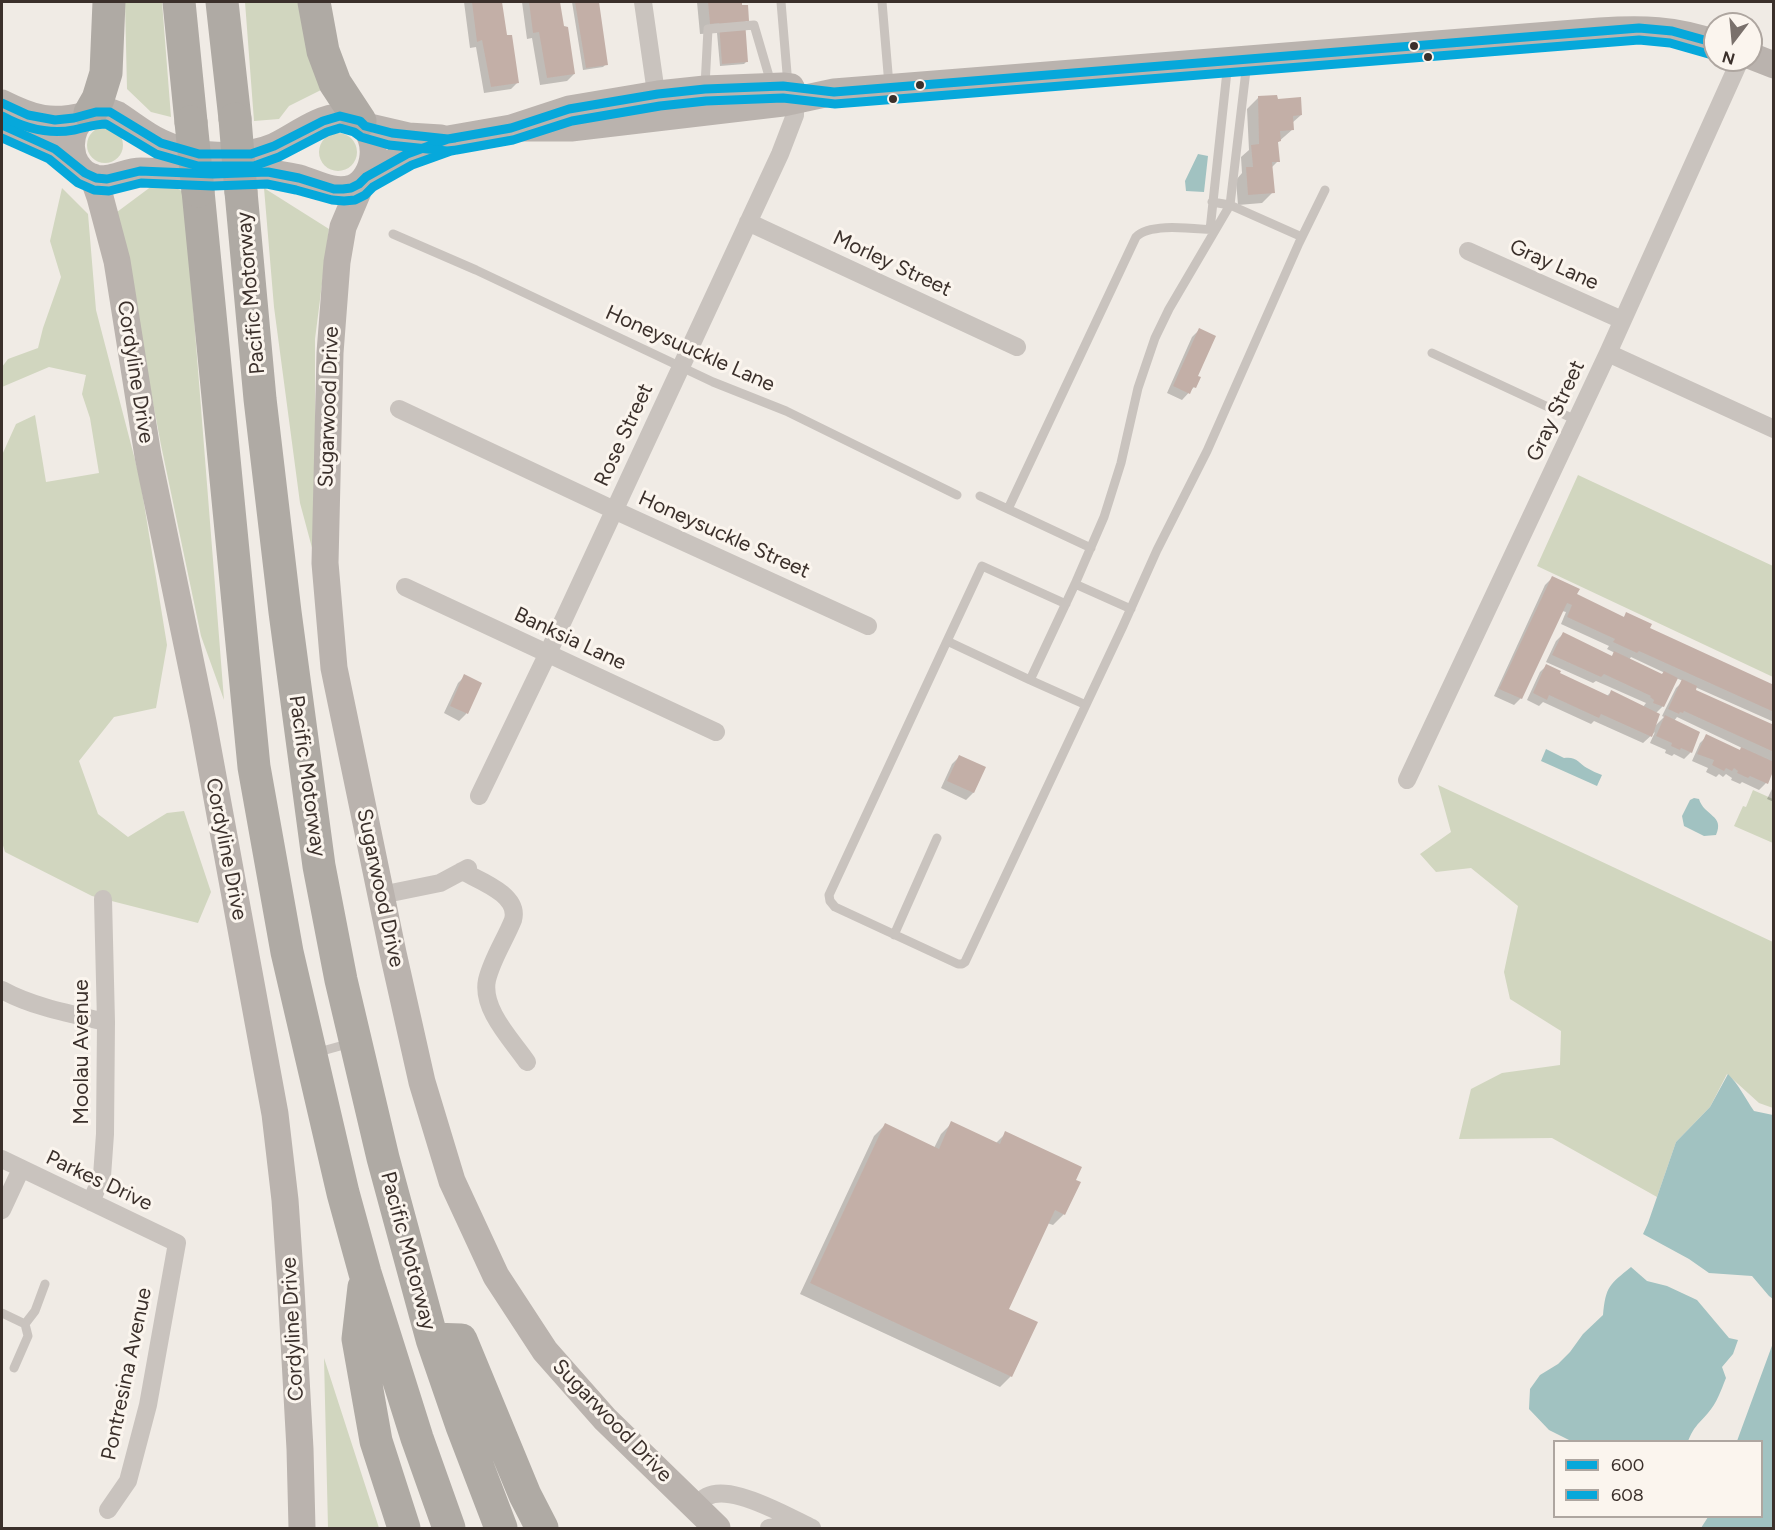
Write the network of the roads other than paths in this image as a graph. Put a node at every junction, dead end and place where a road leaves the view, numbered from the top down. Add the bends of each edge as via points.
1 (109, 2) edge
2 (179, 2) edge
3 (222, 2) edge
4 (314, 2) edge
5 (643, 2) edge
6 (781, 2) edge
7 (882, 2) edge
8 (1703, 40) edge
9 (1238, 59) junction
10 (1735, 72) edge
11 (890, 87) junction
12 (788, 90) junction
13 (658, 94) junction
14 (701, 101) junction
15 (2, 103) edge
16 (88, 114) junction
17 (638, 120) junction
18 (2, 124) edge
19 (362, 124) junction
20 (511, 128) junction
21 (448, 139) junction
22 (86, 172) junction
23 (364, 180) junction
24 (1325, 190) dead end
25 (1212, 202) junction
26 (1230, 205) junction
27 (748, 222) junction
28 (1212, 230) junction
29 (393, 234) dead end
30 (1302, 237) junction
31 (1468, 251) dead end
32 (1622, 320) junction
33 (1017, 347) dead end
34 (1432, 353) dead end
35 (1608, 353) junction
36 (681, 366) junction
37 (399, 409) dead end
38 (1576, 420) junction
39 (1773, 429) edge
40 (957, 495) dead end
41 (980, 496) dead end
42 (1008, 509) junction
43 (614, 510) junction
44 (1091, 548) junction
45 (1075, 584) junction
46 (405, 587) dead end
47 (1066, 604) junction
48 (1131, 609) junction
49 (868, 626) dead end
50 (947, 641) junction
51 (548, 653) junction
52 (1030, 680) junction
53 (1086, 705) junction
54 (716, 732) dead end
55 (1407, 780) dead end
56 (478, 796) dead end
57 (937, 838) dead end
58 (381, 895) junction
59 (103, 899) dead end
60 (894, 935) junction
61 (2, 990) edge
62 (106, 1022) junction
63 (356, 1042) junction
64 (310, 1054) junction
65 (527, 1062) dead end
66 (2, 1159) edge
67 (21, 1168) junction
68 (91, 1202) junction
69 (2, 1210) edge
70 (177, 1243) joint
71 (365, 1273) junction
72 (45, 1284) dead end
73 (2, 1313) edge
74 (24, 1324) junction
75 (432, 1339) junction
76 (14, 1368) dead end
77 (108, 1510) dead end
78 (695, 1519) edge
79 (303, 1528) edge
80 (404, 1528) edge
81 (449, 1528) edge
82 (501, 1528) edge
83 (542, 1528) edge
84 (717, 1528) edge
85 (769, 1528) edge
86 (799, 1528) edge
87 (812, 1528) edge

1 - 16 highway via 104,87
2 - 64 highway, Pacific Motorway, bridge via 254,767 287,952
3 - 63 highway, Pacific Motorway, bridge via 286,623 319,866
4 - 19 highway via 323,51 335,82
5 - 13 street
6 - 12 lane
7 - 11 lane
8 - 9 street via 1639,28
9 - 11 street
9 - 25 lane
9 - 26 lane
10 - 32 street, Gray Street
11 - 12 street via 834,92
12 - 14 street
12 - 14 lane via 754,25 708,29
12 - 27 street, Rose Street via 795,115 793,123
13 - 14 street
13 - 17 street
13 - 20 street via 569,110
14 - 17 street
15 - 16 street via 50,120
16 - 19 street via 110,112 161,143 199,154 221,155 251,154 333,117 347,117
16 - 22 street, Cordyline Drive via 71,139 73,157
17 - 20 street via 571,128
18 - 22 street via 54,149
19 - 21 street via 408,136
19 - 23 street, Sugarwood Drive via 372,140 373,155
20 - 21 street
21 - 23 street via 407,154
22 - 23 street via 102,179 138,171 250,172 300,178 341,190
22 - 79 street, Cordyline Drive via 100,197 117,261 148,456 203,722 275,1114 291,1288
23 - 58 street, Sugarwood Drive via 343,228 337,262 330,353 325,563 334,668
24 - 30 lane
25 - 26 lane
25 - 28 lane
26 - 28 lane
26 - 30 lane
27 - 33 street, Morley Street
27 - 36 street, Rose Street
28 - 42 lane via 1152,229 1136,237
28 - 44 lane via 1153,345 1138,388 1115,483
29 - 36 lane, Honeysuuckle Lane
30 - 48 lane via 1207,451
31 - 32 street, Gray Lane
32 - 35 street, Gray Street
34 - 38 lane
35 - 38 street, Gray Street
35 - 39 street
36 - 40 lane, Honeysuuckle Lane via 720,386 786,411
36 - 43 street, Rose Street
37 - 43 street, Honeysuckle Street
38 - 55 street, Gray Street
41 - 42 lane
42 - 44 lane
43 - 49 street, Honeysuckle Street
43 - 51 street, Rose Street
44 - 45 lane
45 - 47 lane
45 - 48 lane
46 - 51 street, Banksia Lane
47 - 50 lane via 982,566
47 - 52 lane
48 - 53 lane
50 - 52 lane
50 - 60 lane via 830,895 835,907
51 - 54 street, Banksia Lane
51 - 56 street, Rose Street
52 - 53 lane
53 - 60 lane via 965,962 958,964
57 - 60 lane
58 - 65 street via 440,883 465,869 505,896 515,914 490,971 486,993 494,1015
58 - 78 street, Sugarwood Drive via 422,1082 452,1181 496,1276 545,1351
59 - 62 street, Moolau Avenue
61 - 62 street via 68,1014
62 - 68 street, Moolau Avenue via 102,1176
63 - 64 lane
63 - 75 highway, Pacific Motorway
64 - 71 highway, Pacific Motorway
66 - 67 street, Parkes Drive
67 - 68 street, Parkes Drive
67 - 69 street
68 - 70 street, Parkes Drive
70 - 77 street, Pontresina Avenue via 148,1405 128,1481
71 - 80 highway via 358,1339 376,1441
71 - 81 highway, Pacific Motorway
72 - 74 lane via 35,1311
73 - 74 lane
74 - 76 lane via 28,1336
75 - 82 highway, Pacific Motorway
75 - 83 highway via 461,1340
78 - 84 street, Sugarwood Drive
78 - 87 street via 700,1501 718,1493 757,1502
85 - 86 street

